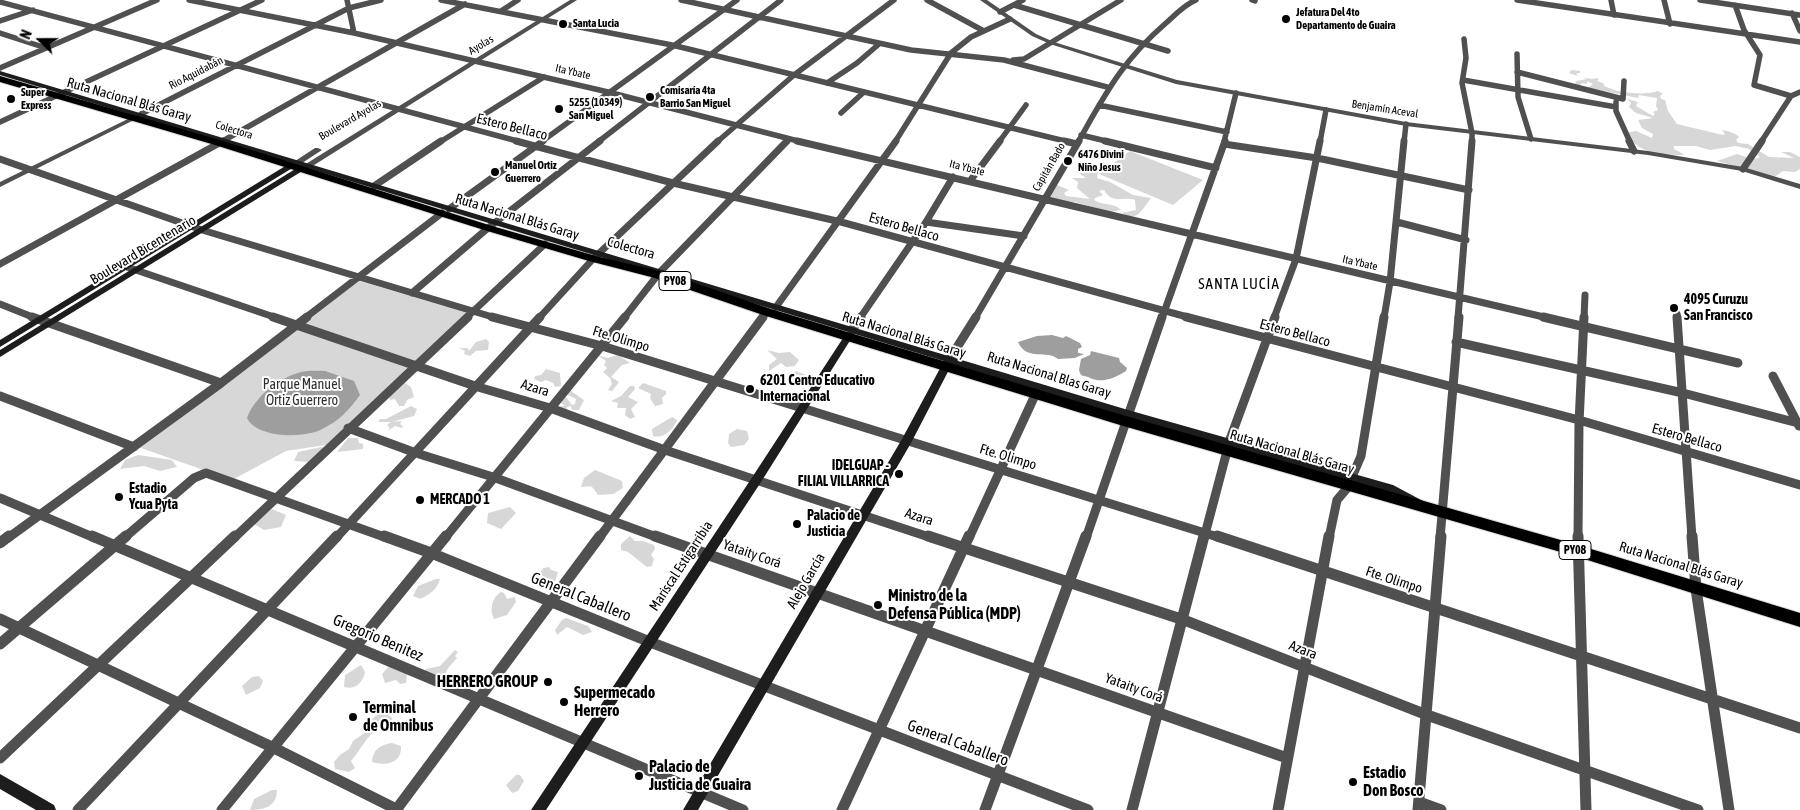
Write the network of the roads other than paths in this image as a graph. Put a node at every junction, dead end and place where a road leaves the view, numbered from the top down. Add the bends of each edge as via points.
1 (157, 0) edge
2 (189, 0) edge
3 (262, 0) edge
4 (346, 0) edge
5 (381, 0) edge
6 (441, 0) edge
7 (471, 0) edge
8 (518, 0) edge
9 (574, 0) edge
10 (681, 0) edge
11 (737, 0) edge
12 (781, 0) edge
13 (894, 0) edge
14 (927, 0) edge
15 (983, 0) edge
16 (1023, 0) edge
17 (1121, 0) edge
18 (1182, 0) edge
19 (1196, 0) edge
20 (1518, 0) edge
21 (1611, 0) edge
22 (1664, 0) edge
23 (1700, 0) edge
24 (0, 2) edge
25 (1189, 3) junction
26 (464, 4) junction
27 (1014, 5) junction
28 (1735, 5) junction
29 (349, 8) junction
30 (33, 10) junction
31 (241, 10) junction
32 (723, 10) junction
33 (501, 11) junction
34 (1000, 12) junction
35 (1792, 13) junction
36 (1614, 15) junction
37 (1800, 15) edge
38 (759, 19) junction
39 (1010, 19) junction
40 (542, 20) junction
41 (0, 22) edge
42 (1670, 24) junction
43 (314, 25) junction
44 (1081, 25) junction
45 (95, 26) junction
46 (982, 30) junction
47 (1800, 31) edge
48 (0, 33) edge
49 (354, 33) junction
50 (1746, 34) junction
51 (844, 38) junction
52 (1464, 39) dead end
53 (397, 42) junction
54 (1800, 42) edge
55 (1052, 43) junction
56 (879, 44) junction
57 (1142, 44) junction
58 (166, 45) junction
59 (672, 45) junction
60 (46, 48) junction
61 (1168, 51) dead end
62 (951, 53) junction
63 (1518, 54) dead end
64 (710, 55) junction
65 (474, 62) junction
66 (1023, 62) junction
67 (237, 65) junction
68 (1124, 67) junction
69 (0, 68) edge
70 (1517, 72) junction
71 (0, 73) edge
72 (794, 76) junction
73 (544, 77) junction
74 (0, 79) edge
75 (1463, 80) junction
76 (1624, 81) dead end
77 (827, 83) junction
78 (318, 87) junction
79 (1106, 88) junction
80 (1516, 88) junction
81 (608, 92) junction
82 (864, 92) junction
83 (1800, 92) edge
84 (1236, 93) junction
85 (59, 95) junction
86 (1791, 96) junction
87 (1618, 98) junction
88 (650, 102) junction
89 (1026, 105) dead end
90 (1099, 105) junction
91 (920, 106) junction
92 (398, 107) junction
93 (1616, 107) junction
94 (1326, 110) junction
95 (1020, 112) joint
96 (841, 113) dead end
97 (137, 116) junction
98 (0, 122) edge
99 (735, 124) junction
100 (1406, 124) junction
101 (462, 127) junction
102 (1007, 127) junction
103 (1227, 132) junction
104 (1472, 133) junction
105 (1081, 135) junction
106 (789, 138) junction
107 (1531, 139) junction
108 (222, 142) junction
109 (1077, 144) junction
110 (1224, 144) junction
111 (535, 146) junction
112 (1634, 151) junction
113 (580, 157) junction
114 (1317, 158) junction
115 (0, 159) edge
116 (884, 160) junction
117 (299, 166) junction
118 (1216, 168) junction
119 (1743, 169) junction
120 (29, 170) junction
121 (1400, 175) junction
122 (953, 176) junction
123 (970, 181) junction
124 (673, 183) junction
125 (0, 184) edge
126 (374, 186) junction
127 (1800, 187) edge
128 (1469, 190) junction
129 (731, 196) junction
130 (115, 200) junction
131 (1045, 200) junction
132 (445, 211) junction
133 (841, 222) junction
134 (926, 222) junction
135 (1397, 222) junction
136 (491, 225) junction
137 (193, 227) junction
138 (202, 230) junction
139 (1192, 235) junction
140 (1024, 236) junction
141 (1466, 240) junction
142 (912, 243) junction
143 (545, 244) junction
144 (596, 256) junction
145 (1296, 259) junction
146 (0, 264) edge
147 (127, 267) junction
148 (1006, 268) junction
149 (138, 270) junction
150 (660, 274) junction
151 (361, 278) junction
152 (1390, 282) junction
153 (412, 293) junction
154 (1585, 294) dead end
155 (1462, 299) junction
156 (0, 304) edge
157 (771, 310) junction
158 (1165, 310) junction
159 (472, 311) junction
160 (1677, 314) dead end
161 (39, 320) junction
162 (49, 324) junction
163 (296, 326) junction
164 (529, 328) junction
165 (1582, 328) junction
166 (850, 334) junction
167 (1268, 339) junction
168 (1456, 342) junction
169 (0, 344) edge
170 (602, 346) junction
171 (1680, 351) junction
172 (0, 354) edge
173 (948, 363) junction
174 (1738, 363) dead end
175 (416, 364) junction
176 (1376, 367) junction
177 (1580, 368) junction
178 (1773, 376) dead end
179 (221, 383) junction
180 (716, 383) junction
181 (1452, 386) junction
182 (478, 387) junction
183 (1683, 393) junction
184 (1036, 394) junction
185 (0, 396) edge
186 (550, 408) junction
187 (802, 408) junction
188 (1126, 417) junction
189 (1579, 420) junction
190 (1799, 426) edge
191 (348, 428) junction
192 (907, 440) junction
193 (1228, 446) junction
194 (134, 447) junction
195 (665, 450) junction
196 (1688, 450) junction
197 (416, 453) junction
198 (1000, 468) junction
199 (493, 477) junction
200 (757, 479) junction
201 (1350, 482) junction
202 (1800, 485) edge
203 (0, 498) edge
204 (275, 499) junction
205 (1099, 499) junction
206 (1441, 513) junction
207 (863, 514) junction
208 (40, 515) junction
209 (611, 521) junction
210 (348, 525) junction
211 (1204, 532) junction
212 (0, 543) edge
213 (114, 547) junction
214 (964, 547) junction
215 (1578, 551) junction
216 (432, 553) junction
217 (705, 554) junction
218 (1321, 571) junction
219 (192, 579) junction
220 (1071, 582) junction
221 (1696, 589) junction
222 (817, 593) junction
223 (552, 604) junction
224 (1434, 607) junction
225 (268, 610) junction
226 (0, 619) edge
227 (1184, 620) junction
228 (1800, 620) edge
229 (19, 628) junction
230 (926, 630) junction
231 (650, 642) junction
232 (0, 644) edge
233 (355, 645) junction
234 (1581, 657) junction
235 (99, 666) junction
236 (1303, 666) junction
237 (1038, 670) junction
238 (762, 686) junction
239 (479, 698) junction
240 (1714, 702) junction
241 (179, 705) junction
242 (1160, 713) junction
243 (1427, 715) junction
244 (1800, 728) edge
245 (879, 730) junction
246 (583, 742) junction
247 (274, 748) junction
248 (0, 758) edge
249 (1287, 758) junction
250 (1585, 771) junction
251 (998, 774) junction
252 (0, 781) edge
253 (700, 792) junction
254 (1418, 806) edge
255 (49, 810) edge
256 (78, 810) edge
257 (222, 810) edge
258 (397, 810) edge
259 (538, 810) edge
260 (690, 810) edge
261 (743, 810) edge
262 (842, 810) edge
263 (985, 810) edge
264 (1088, 810) edge
265 (1132, 810) edge
266 (1278, 810) edge
267 (1441, 810) edge
268 (1586, 810) edge
269 (1698, 810) edge
270 (1729, 810) edge

1 - 45 street
2 - 31 street, Ita Ybate
3 - 31 street
4 - 29 street
5 - 29 street, Rio Aquidabán
6 - 26 street
7 - 26 street
8 - 33 street
9 - 40 street, Ayolas
10 - 32 street
11 - 32 street
12 - 38 street
13 - 51 street
14 - 46 street
15 - 34 street, Benjamín Aceval
16 - 27 street
17 - 44 street
18 - 25 street
19 - 25 street, Capitán Bado
20 - 36 street
21 - 36 street
22 - 42 street
23 - 28 street
24 - 30 street, Estero Bellaco
25 - 57 street, Capitán Bado
26 - 33 street
26 - 53 street
27 - 34 street
27 - 44 street
28 - 35 street
28 - 50 street
29 - 43 street, Rio Aquidabán
29 - 49 street
30 - 41 street
30 - 45 street, Estero Bellaco
31 - 43 street, Ita Ybate
31 - 58 street
32 - 38 street
32 - 59 street
33 - 40 street
34 - 39 street, Benjamín Aceval
35 - 37 street
35 - 47 street
36 - 42 street
38 - 51 street
38 - 64 street
39 - 46 street
39 - 55 street, Benjamín Aceval
40 - 59 street
40 - 65 street, Ayolas
42 - 50 street
43 - 49 street, Ita Ybate
43 - 67 street, Rio Aquidabán
44 - 55 street
44 - 57 street
45 - 58 street, Estero Bellaco
45 - 60 street
46 - 62 street via 964,40
48 - 60 street
49 - 53 street, Ita Ybate
50 - 54 street
50 - 86 street via 1760,55 1754,85
51 - 56 street
51 - 72 street
52 - 75 street
53 - 65 street, Ita Ybate
53 - 78 street
55 - 66 street
55 - 68 street, Benjamín Aceval
56 - 62 street
56 - 77 street
57 - 61 street
57 - 68 street, Capitán Bado
58 - 67 street, Estero Bellaco
58 - 85 street
59 - 64 street
59 - 81 street
60 - 69 street
62 - 66 street
62 - 91 street
63 - 70 street
64 - 72 street
64 - 88 street
65 - 73 street, Ita Ybate
65 - 92 street, Ayolas
66 - 79 street
67 - 78 street, Estero Bellaco
67 - 97 street, Rio Aquidabán
68 - 79 street, Capitán Bado
68 - 84 street, Benjamín Aceval via 1176,82
70 - 80 street
70 - 87 street
71 - 85 main road
72 - 77 street
72 - 99 street
73 - 81 street, Ita Ybate
73 - 101 street
74 - 85 highway, Ruta Nacional Blás Garay / PY08
75 - 80 street
75 - 104 street
76 - 87 street via 1623,99
77 - 82 street
78 - 92 street, Estero Bellaco
78 - 108 street
79 - 90 street, Capitán Bado
80 - 93 street
80 - 107 street via 1520,115
81 - 88 street, Ita Ybate
81 - 111 street
82 - 91 street
82 - 96 street
83 - 86 street
84 - 94 street, Benjamín Aceval
84 - 103 street
85 - 97 highway, Ruta Nacional Blás Garay / PY08
85 - 98 street
86 - 119 street
87 - 93 street
88 - 99 street, Ita Ybate
88 - 113 street
89 - 95 street
90 - 103 street
90 - 105 street, Capitán Bado
91 - 102 street
91 - 116 street
92 - 101 street, Estero Bellaco
92 - 117 street, Boulevard Ayolas
93 - 112 street
94 - 100 street, Benjamín Aceval
94 - 114 street
95 - 102 street
97 - 108 highway, Ruta Nacional Blás Garay / PY08
97 - 120 street, Rio Aquidabán
99 - 106 street, Ita Ybate
99 - 124 street
100 - 104 street, Benjamín Aceval
100 - 121 street
101 - 111 street, Estero Bellaco
101 - 126 street
102 - 109 street
102 - 123 street
103 - 110 street
104 - 107 street, Benjamín Aceval
104 - 128 street
105 - 109 street, Capitán Bado
105 - 118 street
106 - 116 street, Ita Ybate
106 - 129 street
107 - 112 street, Benjamín Aceval
108 - 117 highway, Ruta Nacional Blás Garay / PY08
108 - 130 street
109 - 131 street, Capitán Bado
110 - 114 street
110 - 118 street
111 - 113 street, Estero Bellaco
111 - 132 street
112 - 119 street, Benjamín Aceval
113 - 124 street, Estero Bellaco
113 - 136 street
114 - 121 street
114 - 145 street
115 - 120 street, Fte. Olimpo
116 - 122 street, Ita Ybate
116 - 133 street
117 - 126 main road
117 - 132 highway, Ruta Nacional Blás Garay / PY08
117 - 137 main road, Boulevard Bicentenario
117 - 138 main road, Boulevard Bicentenario
118 - 139 street
119 - 127 street, Benjamín Aceval
120 - 125 street, Rio Aquidabán
120 - 130 street, Fte. Olimpo
121 - 128 street
121 - 135 street
122 - 123 street, Ita Ybate
122 - 134 street
123 - 131 street, Ita Ybate
124 - 129 street, Estero Bellaco
124 - 144 street
126 - 132 main road
128 - 141 street
129 - 133 street, Estero Bellaco
129 - 150 street
130 - 137 street, Fte. Olimpo
130 - 146 street
131 - 139 street, Ita Ybate
131 - 140 street, Capitán Bado
132 - 136 highway, Ruta Nacional Blás Garay / PY08
132 - 151 street
133 - 142 street, Estero Bellaco
133 - 157 street
134 - 140 street
134 - 142 street
135 - 141 street
135 - 152 street
136 - 143 highway, Ruta Nacional Blás Garay / PY08
136 - 144 main road, Colectora
136 - 153 street
137 - 138 street, Fte. Olimpo
137 - 147 main road, Boulevard Bicentenario
138 - 149 main road, Boulevard Bicentenario
138 - 151 street, Fte. Olimpo
139 - 145 street, Ita Ybate
139 - 158 street
140 - 148 street, Capitán Bado
141 - 155 street
142 - 148 street, Estero Bellaco
142 - 166 street
143 - 144 highway, Ruta Nacional Blás Garay / PY08
143 - 159 street
144 - 150 highway, Ruta Nacional Blás Garay / PY08
144 - 164 street
145 - 152 street, Ita Ybate
145 - 167 street
147 - 149 street, Azara
147 - 161 main road, Boulevard Bicentenario
148 - 158 street, Estero Bellaco
148 - 173 street, Capitán Bado
149 - 162 main road, Boulevard Bicentenario
149 - 163 street, Azara
150 - 157 highway, Ruta Nacional Blás Garay / PY08
150 - 170 street
151 - 153 street, Fte. Olimpo
151 - 163 street
152 - 155 street, Ita Ybate
152 - 176 street
153 - 159 street, Fte. Olimpo
154 - 165 street
155 - 165 street, Ita Ybate
155 - 168 street
156 - 161 street
157 - 166 highway, Ruta Nacional Blás Garay / PY08
157 - 180 street
158 - 167 street, Estero Bellaco
158 - 188 street
159 - 164 street, Fte. Olimpo
159 - 175 street
160 - 171 street
161 - 162 street
161 - 169 main road, Boulevard Bicentenario
162 - 172 main road, Boulevard Bicentenario
162 - 179 street
163 - 175 street, Azara
163 - 179 street
164 - 170 street, Fte. Olimpo
164 - 182 street
165 - 171 street, Ita Ybate
165 - 177 street
166 - 173 highway, Ruta Nacional Blás Garay / PY08
166 - 187 main road, Mariscal Estigarribia
167 - 176 street, Estero Bellaco
167 - 193 street
168 - 177 street
168 - 181 street
170 - 180 street, Fte. Olimpo
170 - 186 street
171 - 174 street, Ita Ybate
171 - 183 street
173 - 184 highway, Ruta Nacional Blás Garay / PY08
173 - 188 main road, Ruta Nacional Blas Garay
173 - 192 main road, Alejo García
175 - 182 street, Azara
175 - 191 street
176 - 181 street, Estero Bellaco
176 - 201 street via 1361,456
177 - 183 street
177 - 189 street
178 - 190 street
179 - 194 street
180 - 187 street, Fte. Olimpo
180 - 195 street
181 - 189 street, Estero Bellaco
181 - 206 street
182 - 186 street, Azara
182 - 197 street
183 - 190 street
183 - 196 street
184 - 188 highway, Ruta Nacional Blás Garay / PY08
184 - 198 street
185 - 194 street
186 - 195 street, Azara
186 - 199 street
187 - 192 street, Fte. Olimpo
187 - 200 main road, Mariscal Estigarribia
188 - 193 highway, Ruta Nacional Blás Garay / PY08
188 - 205 street
189 - 196 street, Estero Bellaco
189 - 215 street
191 - 197 street, Yataity Corá
191 - 204 street
192 - 198 street, Fte. Olimpo
192 - 207 main road, Alejo García
193 - 201 highway, Ruta Nacional Blás Garay / PY08
193 - 211 street
194 - 208 street
195 - 200 street, Azara
195 - 209 street
196 - 202 street, Estero Bellaco
196 - 221 street
197 - 199 street, Yataity Corá
197 - 210 street
198 - 205 street, Fte. Olimpo
198 - 214 street
199 - 209 street, Yataity Corá
199 - 216 street
200 - 207 street, Azara
200 - 217 main road, Mariscal Estigarribia
201 - 206 highway, Ruta Nacional Blás Garay / PY08
201 - 218 street via 1337,500
203 - 208 street, Gregorio Benitez
204 - 210 street, General Caballero
204 - 213 street, General Caballero via 200,474
204 - 219 street
205 - 211 street, Fte. Olimpo
205 - 220 street
206 - 215 highway, Ruta Nacional Blás Garay / PY08
206 - 224 street
207 - 214 street, Azara
207 - 222 main road, Alejo García
208 - 212 street
208 - 213 street, Gregorio Benitez
209 - 217 street, Yataity Corá
209 - 223 street
210 - 216 street, General Caballero
210 - 225 street
211 - 218 street, Fte. Olimpo
211 - 227 street
213 - 219 street, Gregorio Benitez
213 - 229 street
214 - 220 street, Azara
214 - 230 street
215 - 221 highway, Ruta Nacional Blás Garay / PY08
215 - 234 street
216 - 223 street, General Caballero
216 - 233 street
217 - 222 street, Yataity Corá
217 - 231 main road, Mariscal Estigarribia
218 - 224 street, Fte. Olimpo
218 - 236 street
219 - 225 street, Gregorio Benitez
219 - 235 street
220 - 227 street, Azara
220 - 237 street
221 - 228 highway, Ruta Nacional Blás Garay / PY08
221 - 240 street
222 - 230 street, Yataity Corá
222 - 238 main road, Alejo García
223 - 231 street, General Caballero
223 - 239 street
224 - 234 street, Fte. Olimpo
224 - 243 street
225 - 233 street, Gregorio Benitez
225 - 241 street
226 - 229 street
227 - 236 street, Azara
227 - 242 street
229 - 232 street
229 - 235 street
230 - 237 street, Yataity Corá
230 - 245 street
231 - 238 street, General Caballero
231 - 246 main road, Mariscal Estigarribia
233 - 239 street, Gregorio Benitez
233 - 247 street
234 - 240 street, Fte. Olimpo
234 - 250 street
235 - 241 street
235 - 248 street
236 - 243 street, Azara
236 - 249 street
237 - 242 street, Yataity Corá
237 - 251 street
238 - 245 street, General Caballero
238 - 253 main road, Alejo García
239 - 246 street, Gregorio Benitez
239 - 258 street
240 - 244 street, Fte. Olimpo
240 - 270 street
241 - 247 street
241 - 256 street
242 - 249 street, Yataity Corá
242 - 265 street
243 - 250 street, Azara
243 - 254 street
245 - 251 street, General Caballero
245 - 262 street
246 - 253 street, Gregorio Benitez
246 - 259 main road, Mariscal Estigarribia
247 - 257 street
247 - 258 street
249 - 266 street
250 - 268 street
250 - 269 street, Azara
251 - 263 street
251 - 264 street, General Caballero
252 - 255 main road
253 - 260 main road, Alejo García
253 - 261 street, Gregorio Benitez
254 - 267 street

